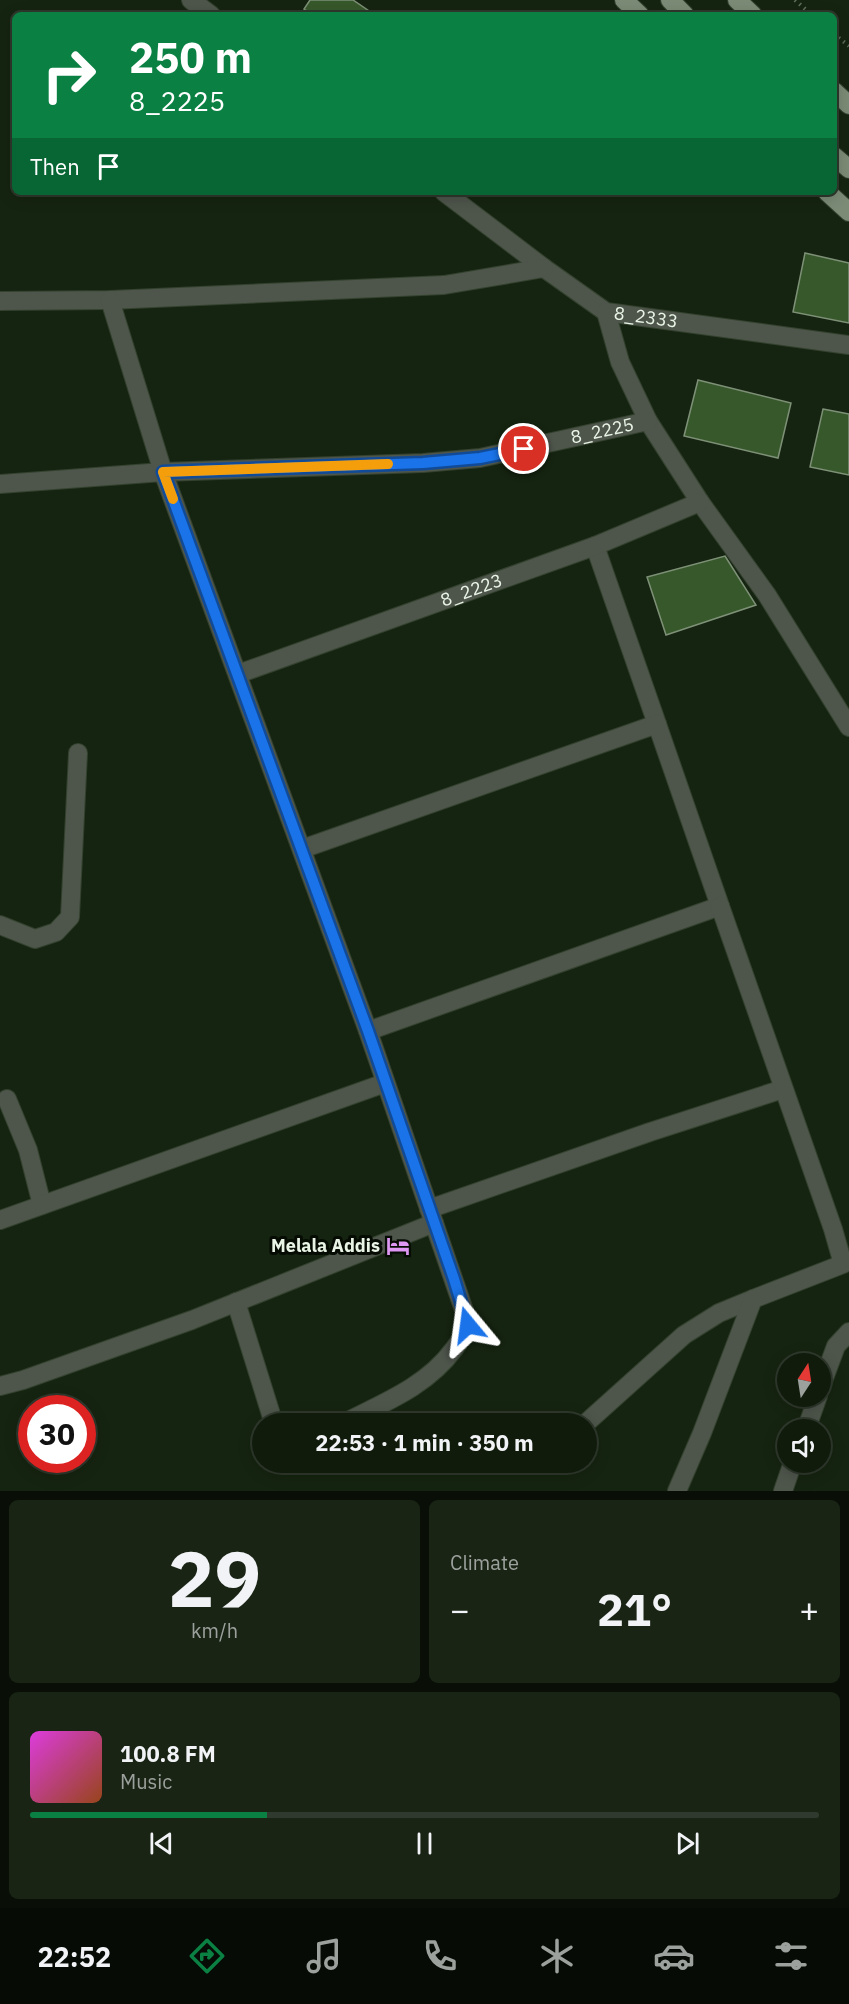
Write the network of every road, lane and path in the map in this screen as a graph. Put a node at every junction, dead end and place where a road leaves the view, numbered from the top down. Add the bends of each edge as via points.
1 (191, 0) edge
2 (624, 0) edge
3 (670, 0) edge
4 (737, 0) edge
5 (795, 0) edge
6 (207, 12) edge
7 (637, 12) edge
8 (682, 12) edge
9 (750, 12) edge
10 (809, 12) edge
11 (837, 36) edge
12 (849, 46) edge
13 (837, 94) edge
14 (849, 105) edge
15 (837, 159) edge
16 (849, 169) edge
17 (448, 195) edge
18 (830, 195) edge
19 (849, 212) edge
20 (544, 268) junction
21 (110, 300) junction
22 (0, 301) edge
23 (606, 312) junction
24 (849, 345) edge
25 (648, 421) junction
26 (163, 472) junction
27 (0, 484) edge
28 (700, 502) junction
29 (595, 546) junction
30 (238, 674) junction
31 (657, 724) junction
32 (849, 727) edge
33 (78, 753) dead end
34 (302, 849) junction
35 (720, 906) junction
36 (0, 925) edge
37 (368, 1031) junction
38 (385, 1083) junction
39 (783, 1089) junction
40 (7, 1099) dead end
41 (42, 1205) junction
42 (432, 1216) junction
43 (0, 1220) edge
44 (846, 1272) edge
45 (753, 1299) junction
46 (236, 1302) junction
47 (849, 1332) edge
48 (831, 1359) edge
49 (0, 1386) edge
50 (271, 1413) edge
51 (364, 1413) edge
52 (597, 1413) edge
53 (789, 1473) edge
54 (677, 1491) edge
55 (783, 1491) edge

1 - 6 street
2 - 7 main road
3 - 8 main road
4 - 9 main road
5 - 10 path
11 - 12 path
13 - 14 main road
15 - 16 main road
17 - 20 street, 8_2333
18 - 19 main road
20 - 21 street via 444,285
20 - 23 street, 8_2333
21 - 22 street
21 - 26 street
23 - 24 street, 8_2333
23 - 25 street via 620,362
25 - 26 street, 8_2225 via 480,458
25 - 28 street
26 - 27 street, 8_2225
26 - 30 street
28 - 29 street, 8_2223
28 - 32 street via 767,595
29 - 30 street, 8_2223
29 - 31 street
30 - 34 street
31 - 34 street
31 - 35 street
33 - 36 street via 70,917 56,932 35,939
34 - 37 street
35 - 37 street
35 - 39 street
37 - 38 street
38 - 41 street
38 - 42 street
39 - 42 street via 650,1132
39 - 44 street
40 - 41 street via 28,1150
41 - 43 street
42 - 46 street
42 - 51 street via 466,1316 465,1334 426,1379
44 - 45 street
45 - 52 street via 719,1313 684,1335
45 - 54 street
46 - 49 street
46 - 50 street
47 - 48 street via 836,1346
53 - 55 street

